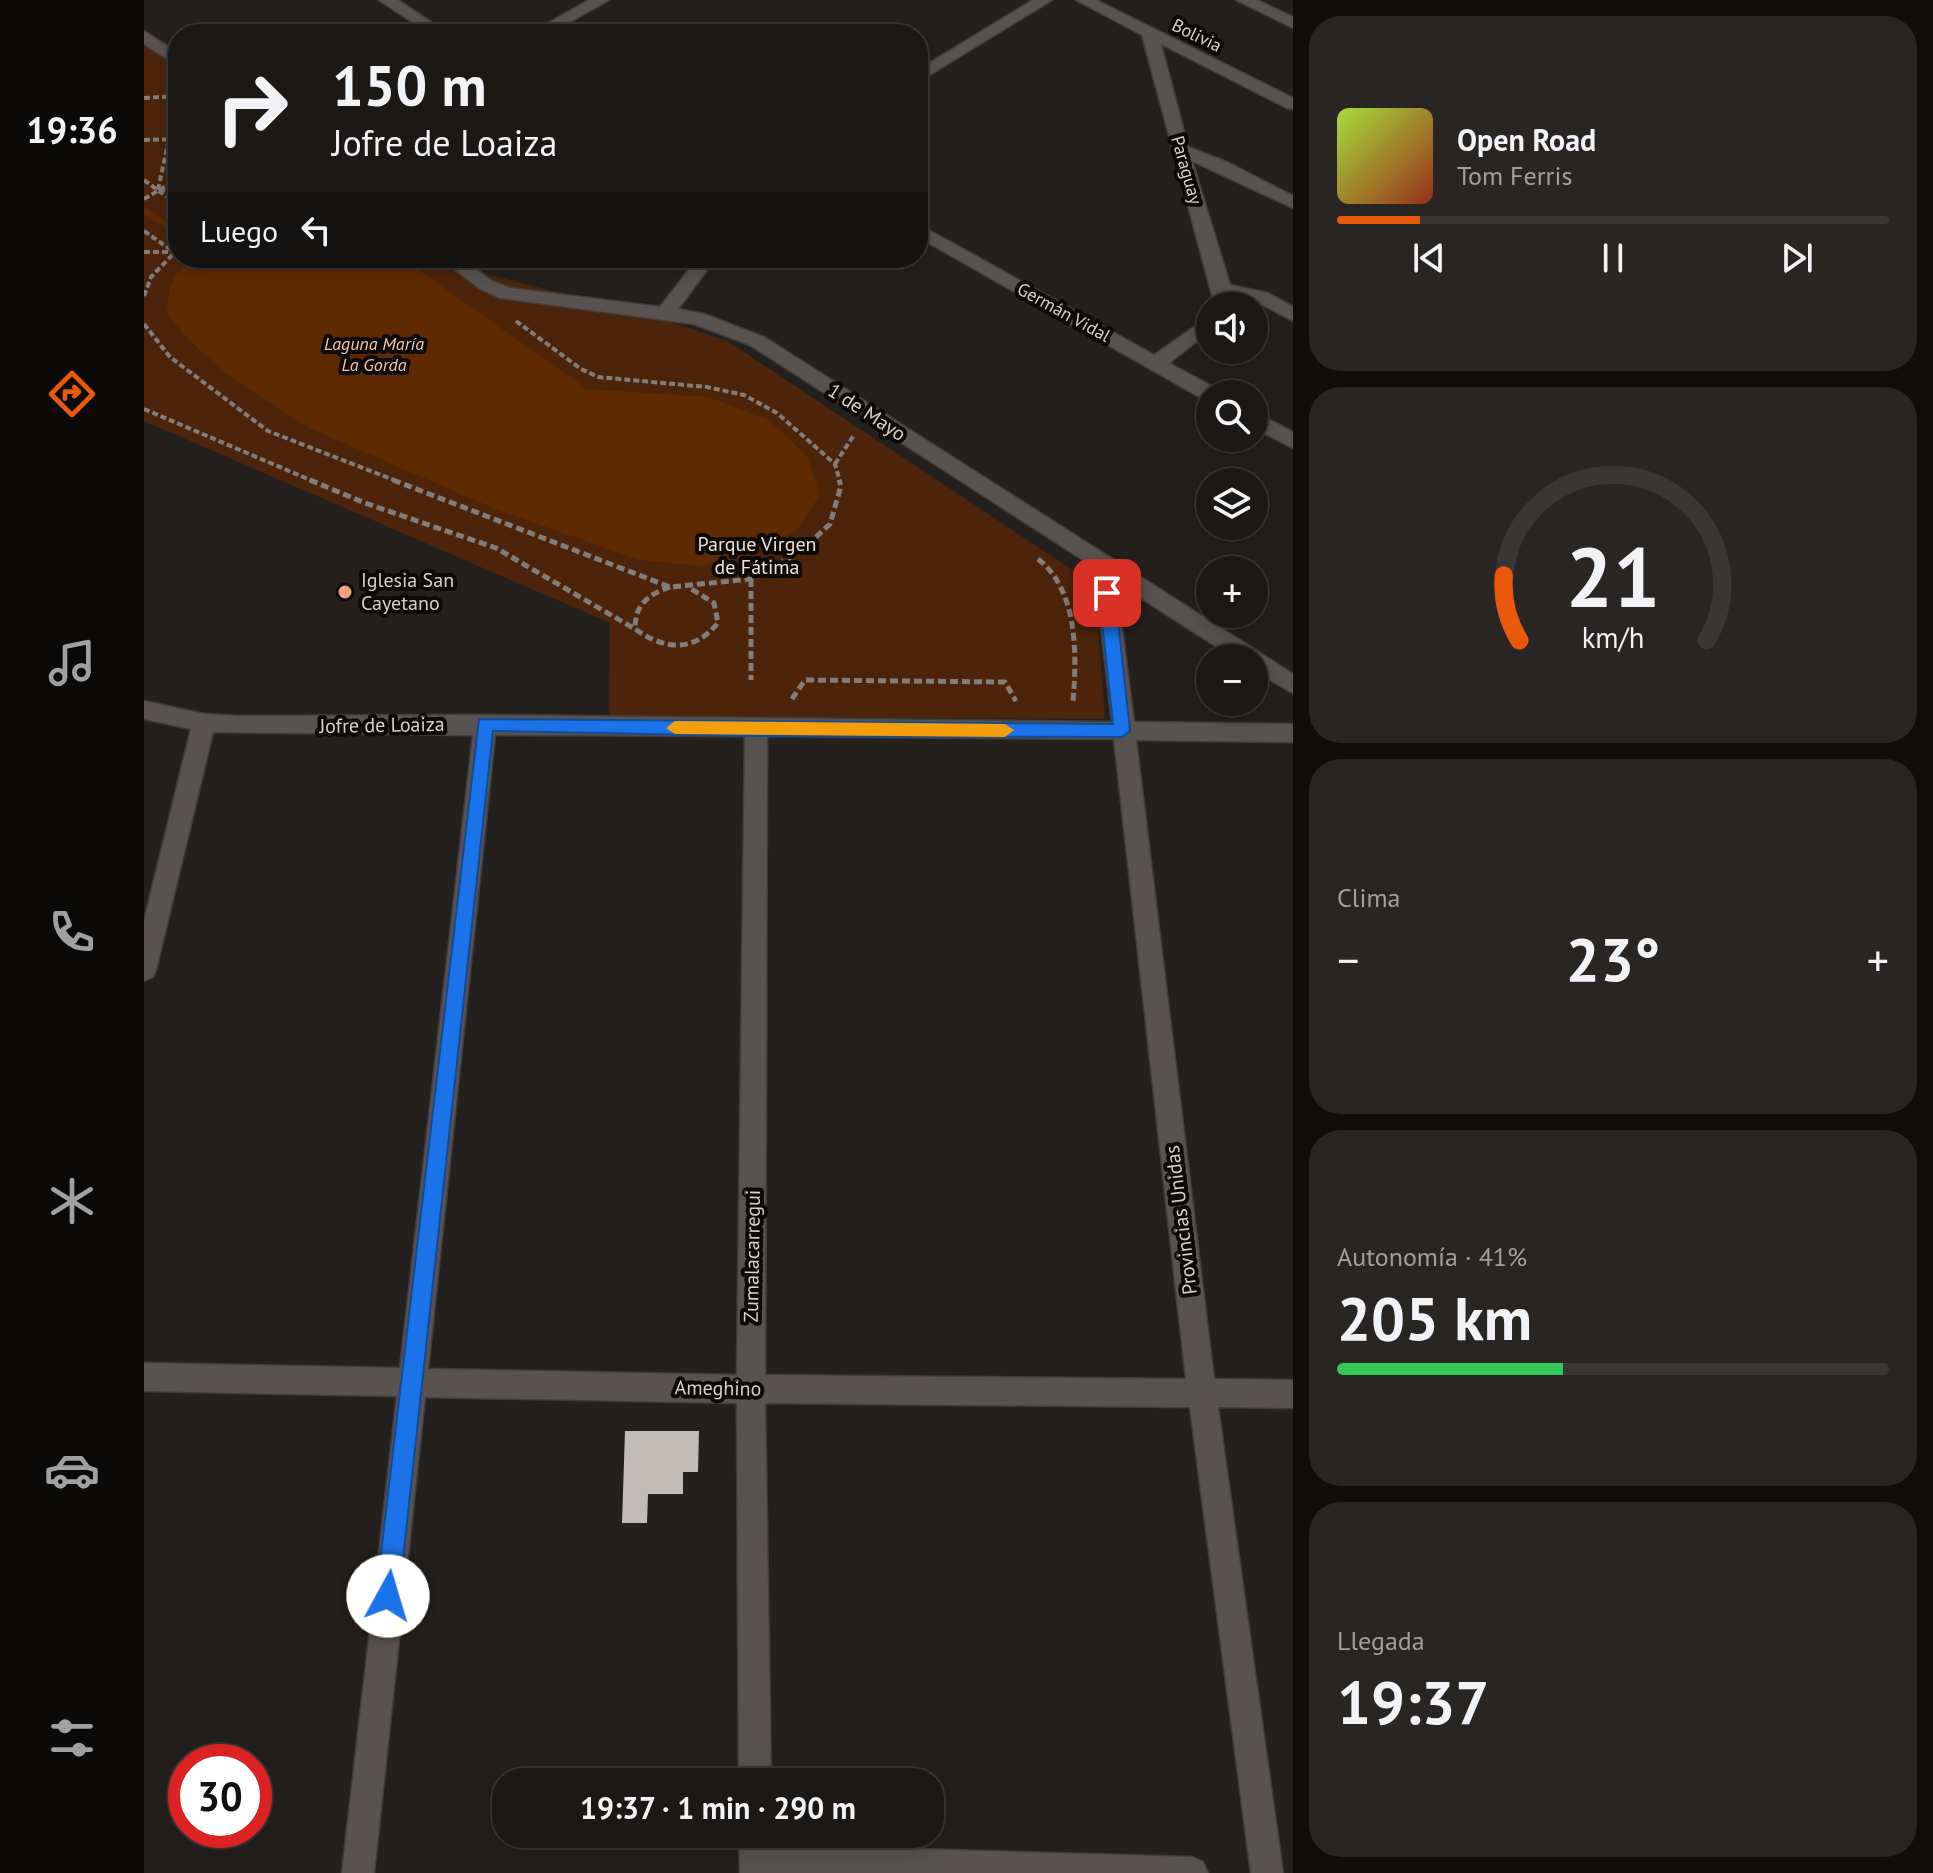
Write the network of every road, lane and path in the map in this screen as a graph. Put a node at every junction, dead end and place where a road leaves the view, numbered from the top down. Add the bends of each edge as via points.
1 (387, 0) edge
2 (601, 0) edge
3 (1044, 0) edge
4 (1084, 0) edge
5 (1244, 0) edge
6 (1293, 23) edge
7 (425, 24) edge
8 (556, 24) edge
9 (1150, 34) junction
10 (144, 36) edge
11 (168, 54) edge
12 (928, 71) edge
13 (168, 97) edge
14 (144, 98) edge
15 (1293, 104) edge
16 (168, 139) edge
17 (144, 140) edge
18 (168, 144) edge
19 (1180, 150) junction
20 (144, 180) edge
21 (168, 184) edge
22 (158, 190) junction
23 (168, 190) edge
24 (168, 198) edge
25 (144, 199) edge
26 (1293, 203) edge
27 (144, 231) edge
28 (928, 236) edge
29 (168, 246) edge
30 (168, 251) edge
31 (144, 252) edge
32 (168, 259) edge
33 (463, 268) edge
34 (699, 268) edge
35 (1221, 292) edge
36 (144, 296) edge
37 (1268, 300) edge
38 (666, 312) junction
39 (1293, 315) edge
40 (526, 316) dead end
41 (144, 324) edge
42 (1196, 333) edge
43 (1156, 363) junction
44 (1196, 386) edge
45 (144, 409) edge
46 (841, 427) dead end
47 (1268, 427) edge
48 (854, 435) junction
49 (1293, 441) edge
50 (867, 444) dead end
51 (835, 464) junction
52 (1033, 555) dead end
53 (1104, 565) junction
54 (751, 579) junction
55 (670, 587) junction
56 (687, 587) junction
57 (635, 629) junction
58 (1228, 644) edge
59 (1268, 669) edge
60 (751, 680) dead end
61 (1293, 685) edge
62 (1017, 704) dead end
63 (1067, 708) dead end
64 (785, 709) dead end
65 (144, 710) edge
66 (204, 723) junction
67 (485, 724) junction
68 (756, 730) junction
69 (1122, 731) junction
70 (1293, 733) edge
71 (144, 970) edge
72 (144, 1377) edge
73 (411, 1381) junction
74 (751, 1389) junction
75 (1202, 1392) junction
76 (1293, 1394) edge
77 (755, 1768) edge
78 (755, 1856) edge
79 (358, 1873) edge
80 (1192, 1873) edge
81 (1267, 1873) edge

1 - 7 street
2 - 8 street
3 - 12 street
4 - 9 street, Bolivia
5 - 6 street
9 - 15 street, Bolivia
9 - 19 street, Paraguay
10 - 11 street
13 - 14 path
16 - 17 path
18 - 22 path
19 - 26 street
19 - 35 street, Paraguay
20 - 22 path
21 - 22 path
22 - 23 path
22 - 24 path
22 - 25 path
27 - 29 path
28 - 43 street, Germán Vidal
30 - 31 path
32 - 36 path via 151,277
33 - 38 street, 1 de Mayo via 506,294
34 - 38 street
37 - 39 street
38 - 53 street, 1 de Mayo via 757,341
40 - 51 path via 510,314 581,369 598,377 744,395 777,413
41 - 55 path via 170,357 268,431
42 - 43 street
43 - 44 street, Germán Vidal
45 - 57 path via 365,503 496,548
46 - 48 path
47 - 49 street
48 - 50 path
48 - 51 path
51 - 54 path via 841,486 830,524 800,552
52 - 63 path via 1055,573 1065,592 1076,684
53 - 58 street, 1 de Mayo
53 - 69 street, Provincias Unidas
54 - 56 path
54 - 60 path
55 - 56 path
55 - 57 path via 638,602
56 - 57 path via 714,603 718,623 711,634 683,648 666,647
59 - 61 street, 1 de Mayo
62 - 64 path via 1005,682 805,680
65 - 66 street, Jofre de Loaiza
66 - 67 street, Jofre de Loaiza
66 - 71 street
67 - 68 street, Jofre de Loaiza
67 - 73 street
68 - 69 street, Jofre de Loaiza
68 - 74 street, Zumalacarregui
69 - 70 street, Jofre de Loaiza
69 - 75 street, Provincias Unidas
72 - 73 street, Ameghino
73 - 74 street, Ameghino
73 - 79 street
74 - 75 street, Ameghino
74 - 77 street, Zumalacarregui
75 - 76 street, Ameghino
75 - 81 street, Provincias Unidas
78 - 80 street

